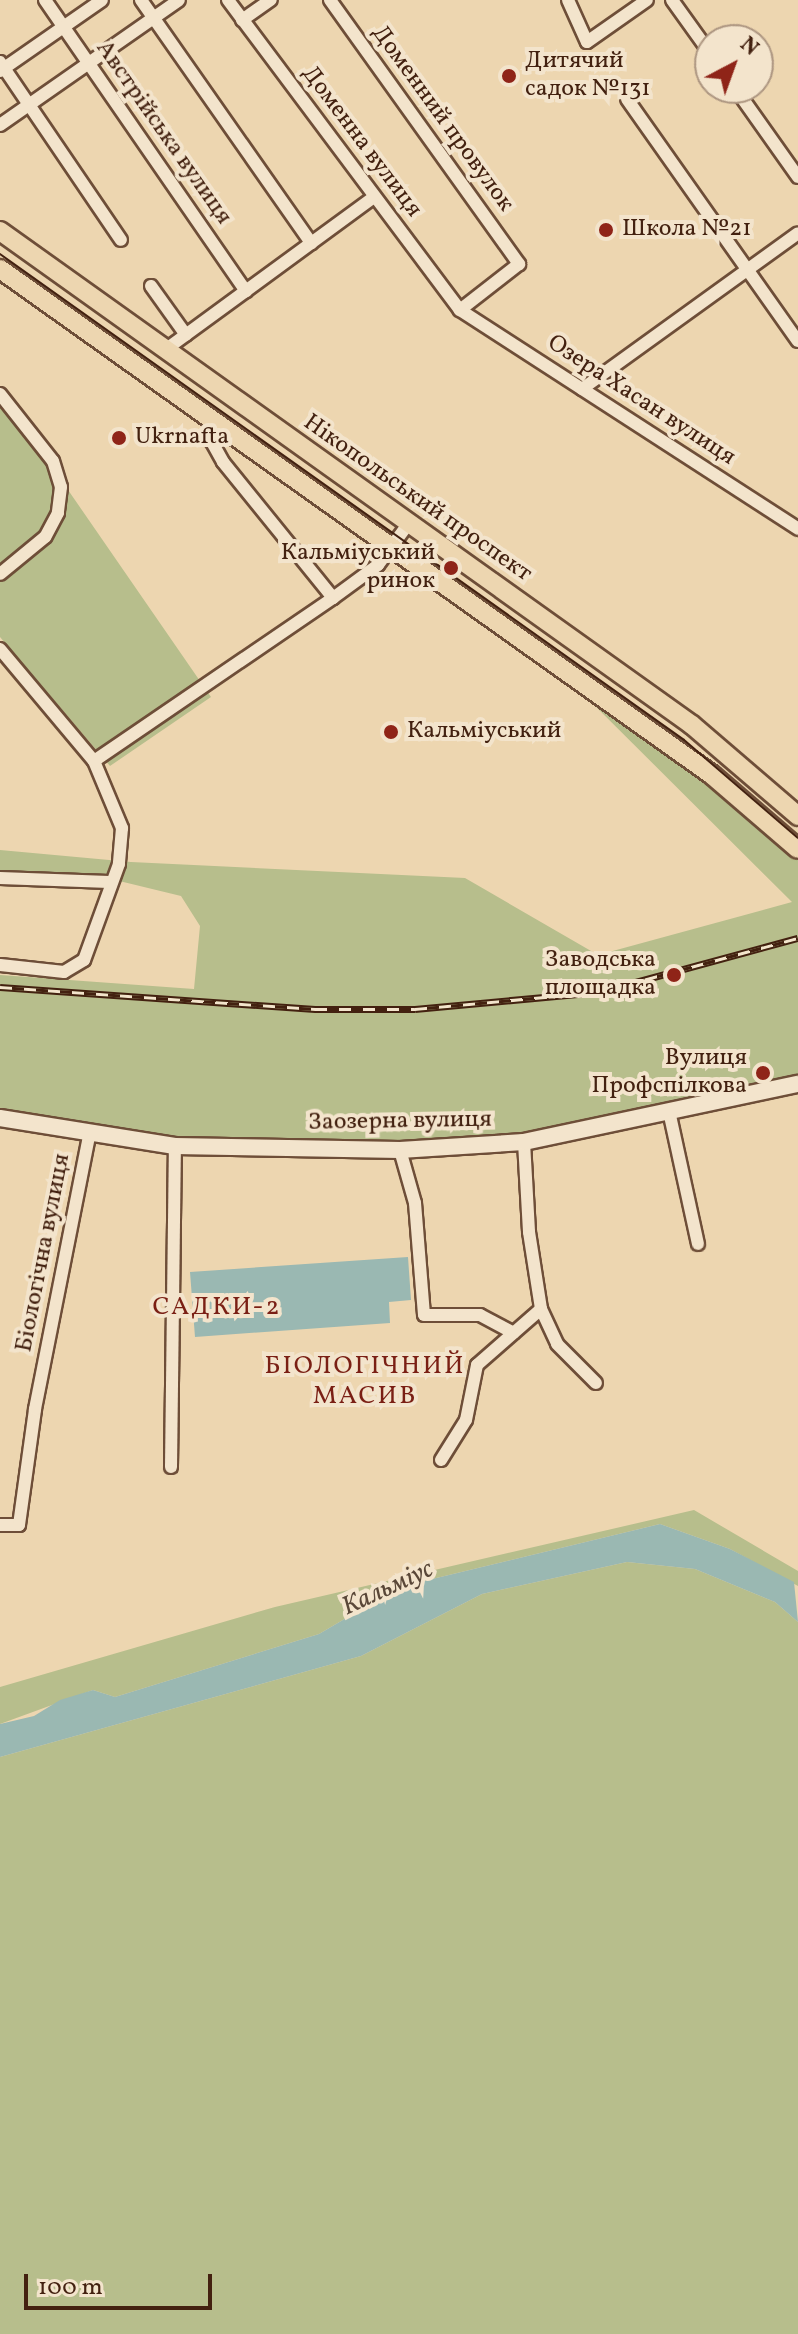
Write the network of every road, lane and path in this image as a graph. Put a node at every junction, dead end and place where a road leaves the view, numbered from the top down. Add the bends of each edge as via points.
1 (45, 0) edge
2 (102, 0) edge
3 (141, 0) edge
4 (179, 0) edge
5 (228, 0) edge
6 (271, 0) edge
7 (330, 0) edge
8 (568, 0) edge
9 (647, 0) edge
10 (672, 0) edge
11 (153, 18) junction
12 (242, 20) junction
13 (63, 27) junction
14 (694, 31) edge
15 (88, 63) junction
16 (1, 67) edge
17 (627, 99) dead end
18 (746, 104) edge
19 (29, 105) junction
20 (0, 125) edge
21 (798, 177) edge
22 (374, 197) junction
23 (0, 231) edge
24 (798, 233) edge
25 (121, 240) dead end
26 (311, 243) junction
27 (0, 269) edge
28 (747, 270) junction
29 (151, 286) dead end
30 (246, 291) junction
31 (460, 310) junction
32 (186, 335) junction
33 (798, 341) edge
34 (165, 350) junction
35 (140, 368) junction
36 (582, 389) junction
37 (0, 394) edge
38 (211, 419) junction
39 (409, 523) junction
40 (798, 529) edge
41 (391, 547) junction
42 (0, 574) edge
43 (333, 598) junction
44 (0, 649) edge
45 (94, 761) junction
46 (798, 816) edge
47 (798, 849) edge
48 (0, 878) edge
49 (109, 882) junction
50 (0, 965) edge
51 (798, 1084) edge
52 (669, 1111) junction
53 (0, 1118) edge
54 (90, 1132) junction
55 (524, 1142) junction
56 (175, 1146) junction
57 (400, 1150) junction
58 (698, 1244) dead end
59 (541, 1309) junction
60 (514, 1333) junction
61 (596, 1383) dead end
62 (441, 1460) dead end
63 (171, 1467) dead end
64 (0, 1525) edge

1 - 13 street, Австрійська вулиця
2 - 13 street
3 - 11 street
4 - 11 street
5 - 12 street, Доменна вулиця
6 - 12 street
7 - 31 street, Доменний провулок via 519,264
8 - 9 street via 587,42
10 - 14 street
11 - 15 street
11 - 26 street
12 - 22 street, Доменна вулиця
13 - 15 street, Австрійська вулиця
13 - 16 street
15 - 19 street
15 - 30 street, Австрійська вулиця
16 - 19 street
17 - 28 street
18 - 21 street
19 - 20 street
19 - 25 street
22 - 26 street
22 - 31 street, Доменна вулиця
23 - 34 main road, Нікопольський проспект
24 - 28 street
26 - 30 street
27 - 35 main road
28 - 33 street
28 - 36 street
29 - 32 street
30 - 32 street
31 - 36 street, Озера Хасан вулиця
32 - 34 street
34 - 35 main road
34 - 39 main road, Нікопольський проспект
35 - 38 main road
36 - 40 street, Озера Хасан вулиця
37 - 42 street via 53,461 61,487 58,513 45,537
38 - 41 main road
38 - 43 street via 212,442 223,462
39 - 41 street
39 - 46 main road, Нікопольський проспект via 692,725
41 - 43 street via 369,573
41 - 47 main road via 712,775
43 - 45 street
44 - 45 street
45 - 49 street via 122,828 119,864
48 - 49 street
49 - 50 street via 95,940 84,960 64,972
51 - 52 street, Заозерна вулиця
52 - 55 street, Заозерна вулиця
52 - 58 street
53 - 54 street, Заозерна вулиця
54 - 56 street, Заозерна вулиця
54 - 64 street, Біологічна вулиця via 35,1409 19,1525
55 - 57 street, Заозерна вулиця
55 - 59 street via 529,1232
56 - 57 street, Заозерна вулиця
56 - 63 street
57 - 60 street via 415,1203 424,1315 480,1315
59 - 60 street
59 - 61 street via 557,1344
60 - 62 street via 477,1365 466,1420

